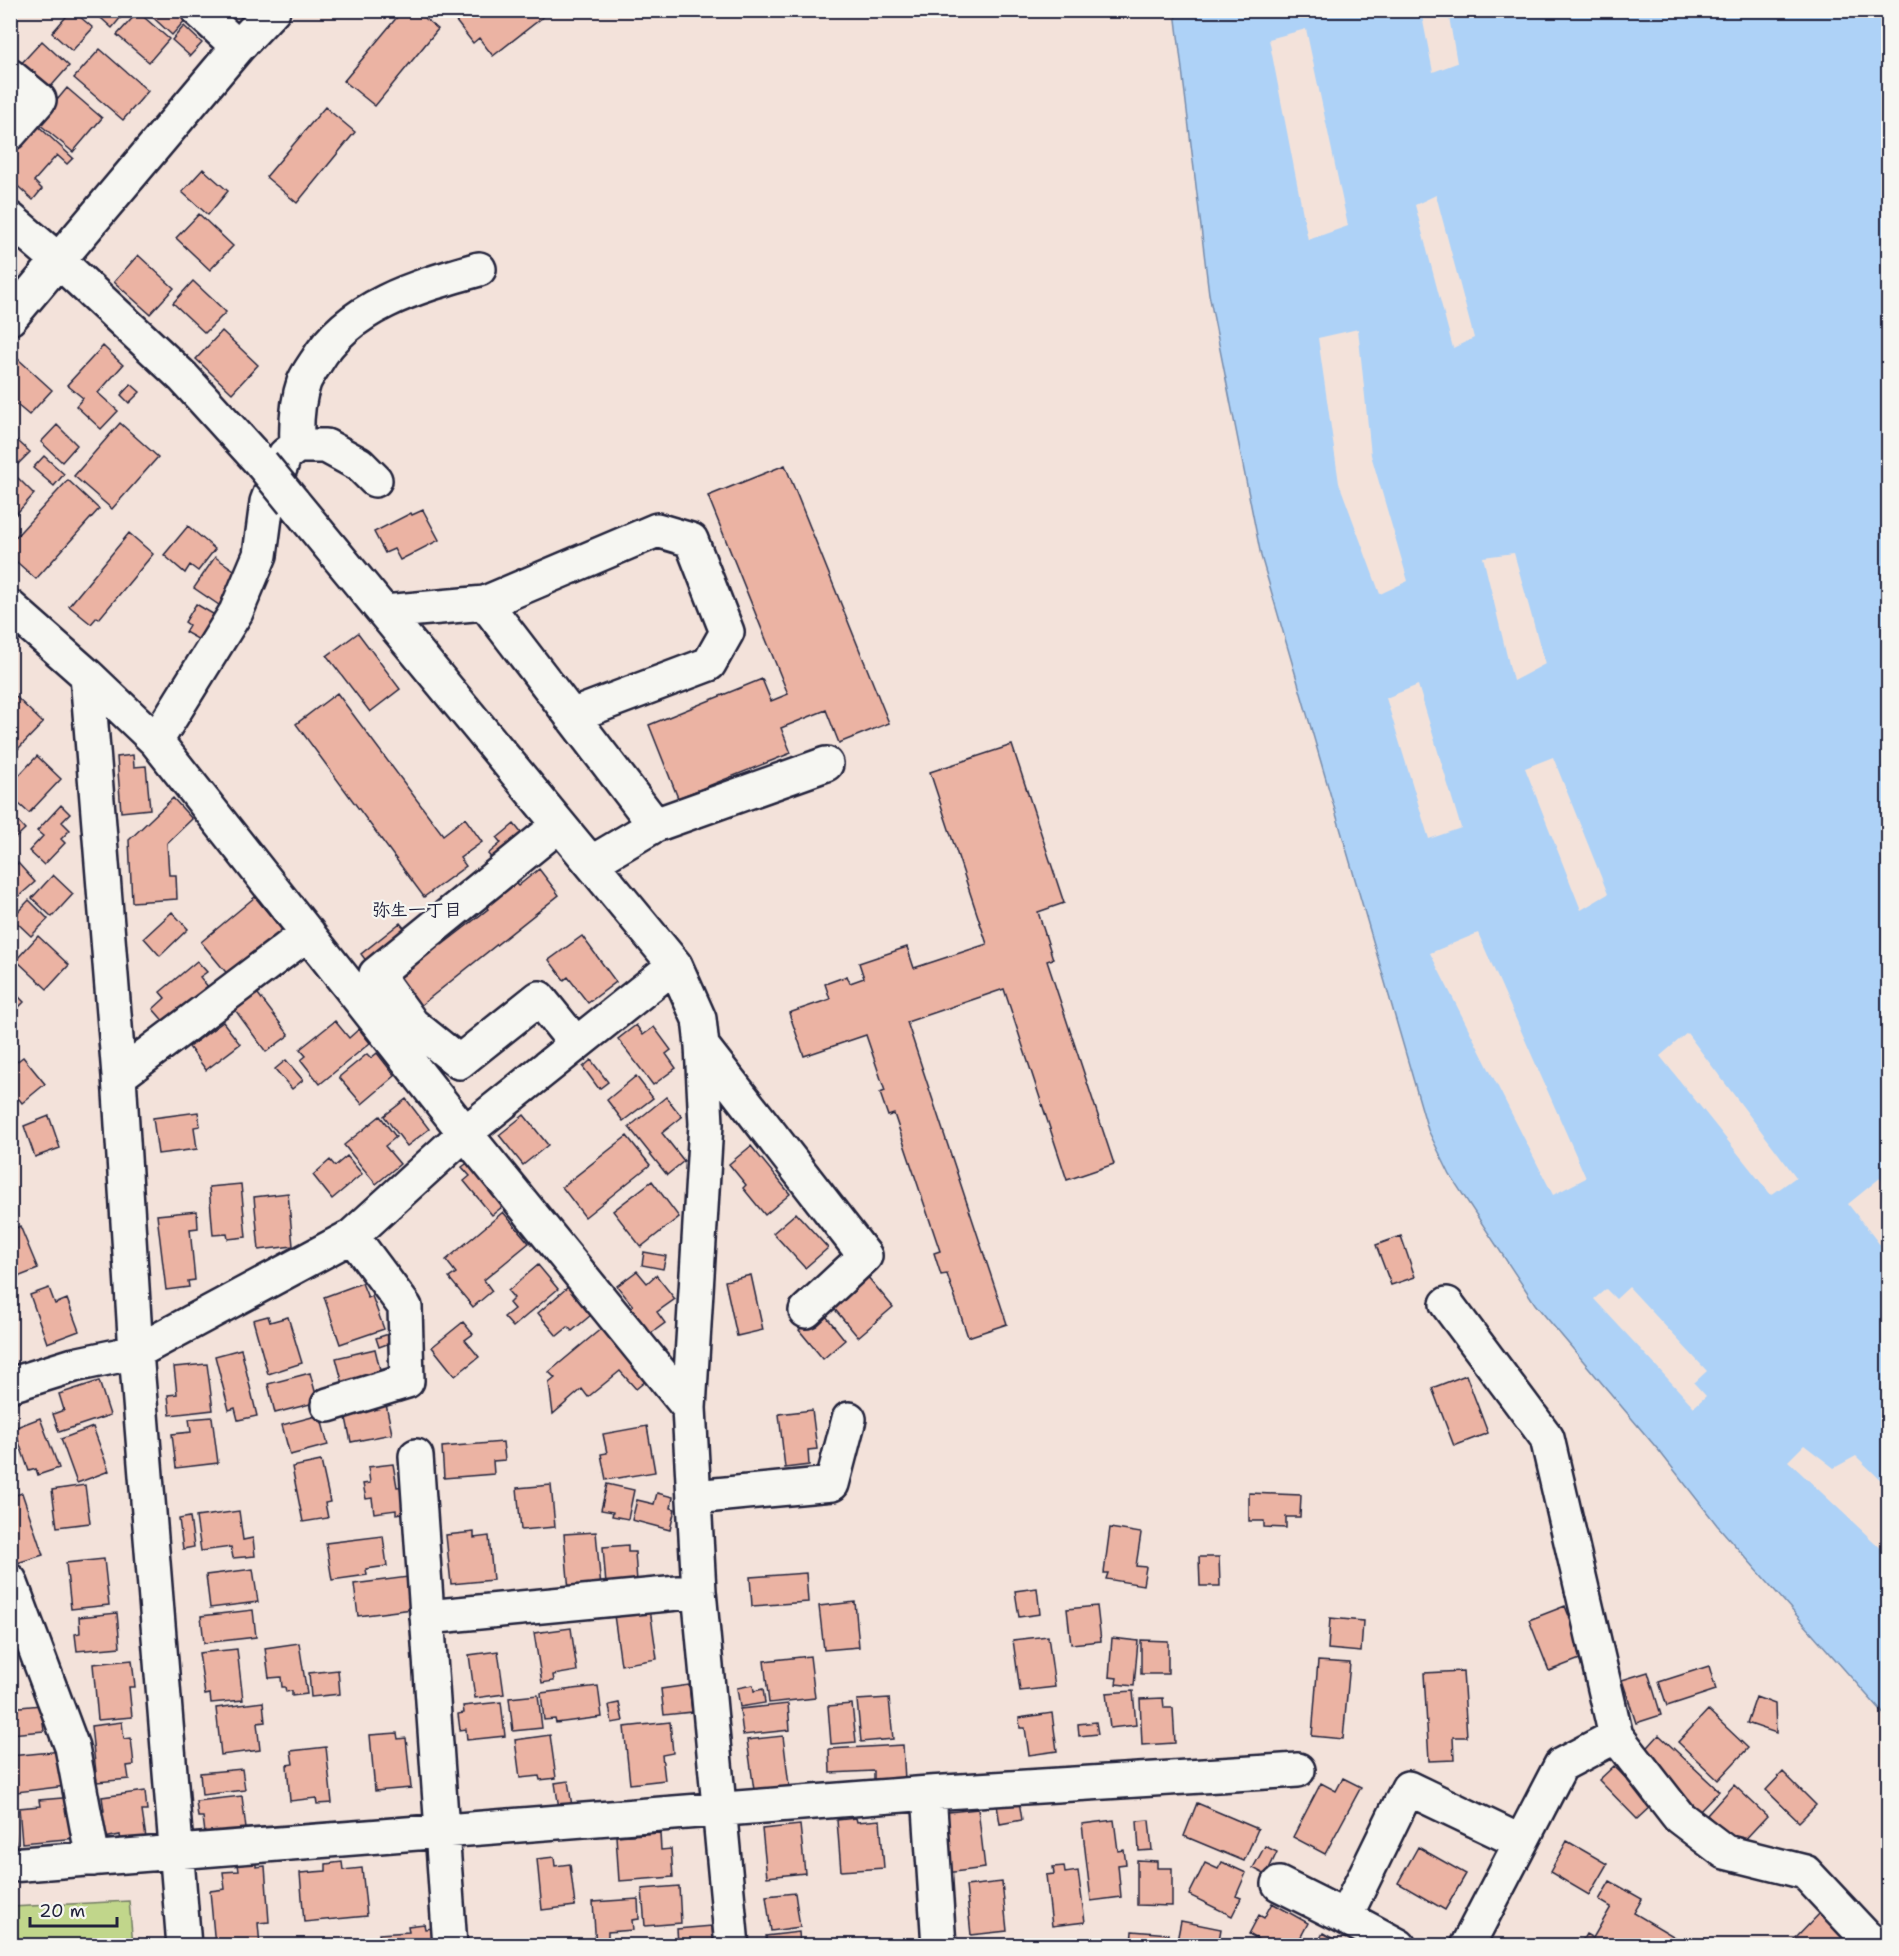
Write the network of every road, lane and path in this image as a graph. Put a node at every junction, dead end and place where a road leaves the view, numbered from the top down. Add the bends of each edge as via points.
1 (198, 10) edge
2 (273, 10) edge
3 (238, 47) junction
4 (10, 75) edge
5 (10, 134) edge
6 (10, 219) edge
7 (59, 261) junction
8 (479, 269) dead end
9 (10, 318) edge
10 (297, 446) junction
11 (375, 480) dead end
12 (485, 603) junction
13 (384, 612) junction
14 (16, 624) edge
15 (87, 675) junction
16 (571, 716) junction
17 (156, 741) junction
18 (826, 764) dead end
19 (559, 825) junction
20 (655, 825) junction
21 (591, 863) junction
22 (308, 933) junction
23 (675, 965) junction
24 (576, 1044) junction
25 (702, 1046) junction
26 (119, 1076) junction
27 (465, 1133) junction
28 (351, 1236) junction
29 (1447, 1304) dead end
30 (806, 1311) dead end
31 (136, 1352) junction
32 (10, 1385) edge
33 (328, 1405) dead end
34 (689, 1408) junction
35 (849, 1419) dead end
36 (416, 1456) dead end
37 (694, 1497) junction
38 (10, 1581) edge
39 (699, 1591) junction
40 (427, 1617) junction
41 (1616, 1736) junction
42 (1298, 1770) dead end
43 (929, 1793) junction
44 (718, 1810) junction
45 (442, 1830) junction
46 (1521, 1842) junction
47 (177, 1851) junction
48 (93, 1859) junction
49 (10, 1865) edge
50 (1279, 1884) dead end
51 (1345, 1917) junction
52 (184, 1946) edge
53 (450, 1946) edge
54 (732, 1946) edge
55 (939, 1946) edge
56 (1399, 1946) edge
57 (1467, 1946) edge
58 (1877, 1946) edge

1 - 3 street
2 - 3 street
3 - 7 street
4 - 5 street via 39,100
6 - 7 street
7 - 9 street
7 - 13 street, bridge via 183,377 262,464
8 - 10 street via 420,286 366,312 325,346 305,381 296,420
10 - 11 street via 326,446 359,464
10 - 17 street via 285,455 267,502 260,555 236,612
12 - 13 street
12 - 16 street
12 - 16 street via 657,530 691,540 727,632 709,664
13 - 19 street
14 - 15 street
15 - 17 street
15 - 26 street
16 - 20 street
17 - 22 street
18 - 20 street
19 - 21 street
19 - 24 street via 376,974 411,1024 459,1062 539,998
20 - 21 street
21 - 23 street
22 - 26 street
22 - 27 street
23 - 24 street
23 - 25 street via 699,1019
24 - 27 street
25 - 30 street via 865,1256
25 - 34 street via 706,1124
26 - 31 street
27 - 28 street
27 - 34 street
28 - 31 street
28 - 33 street via 405,1307 408,1381
29 - 41 street via 1547,1438
31 - 32 street via 74,1365
31 - 47 street
34 - 37 street
35 - 37 street via 832,1484
36 - 40 street
37 - 39 street
38 - 48 street via 72,1747
39 - 40 street
39 - 44 street
40 - 45 street
41 - 46 street via 1562,1764
41 - 58 street via 1679,1817 1725,1852 1804,1872
42 - 43 street
43 - 44 street
43 - 55 street
44 - 45 street
44 - 54 street
45 - 47 street
45 - 53 street
46 - 51 street via 1408,1788
46 - 57 street
47 - 48 street
47 - 52 street
48 - 49 street
50 - 51 street
51 - 56 street

